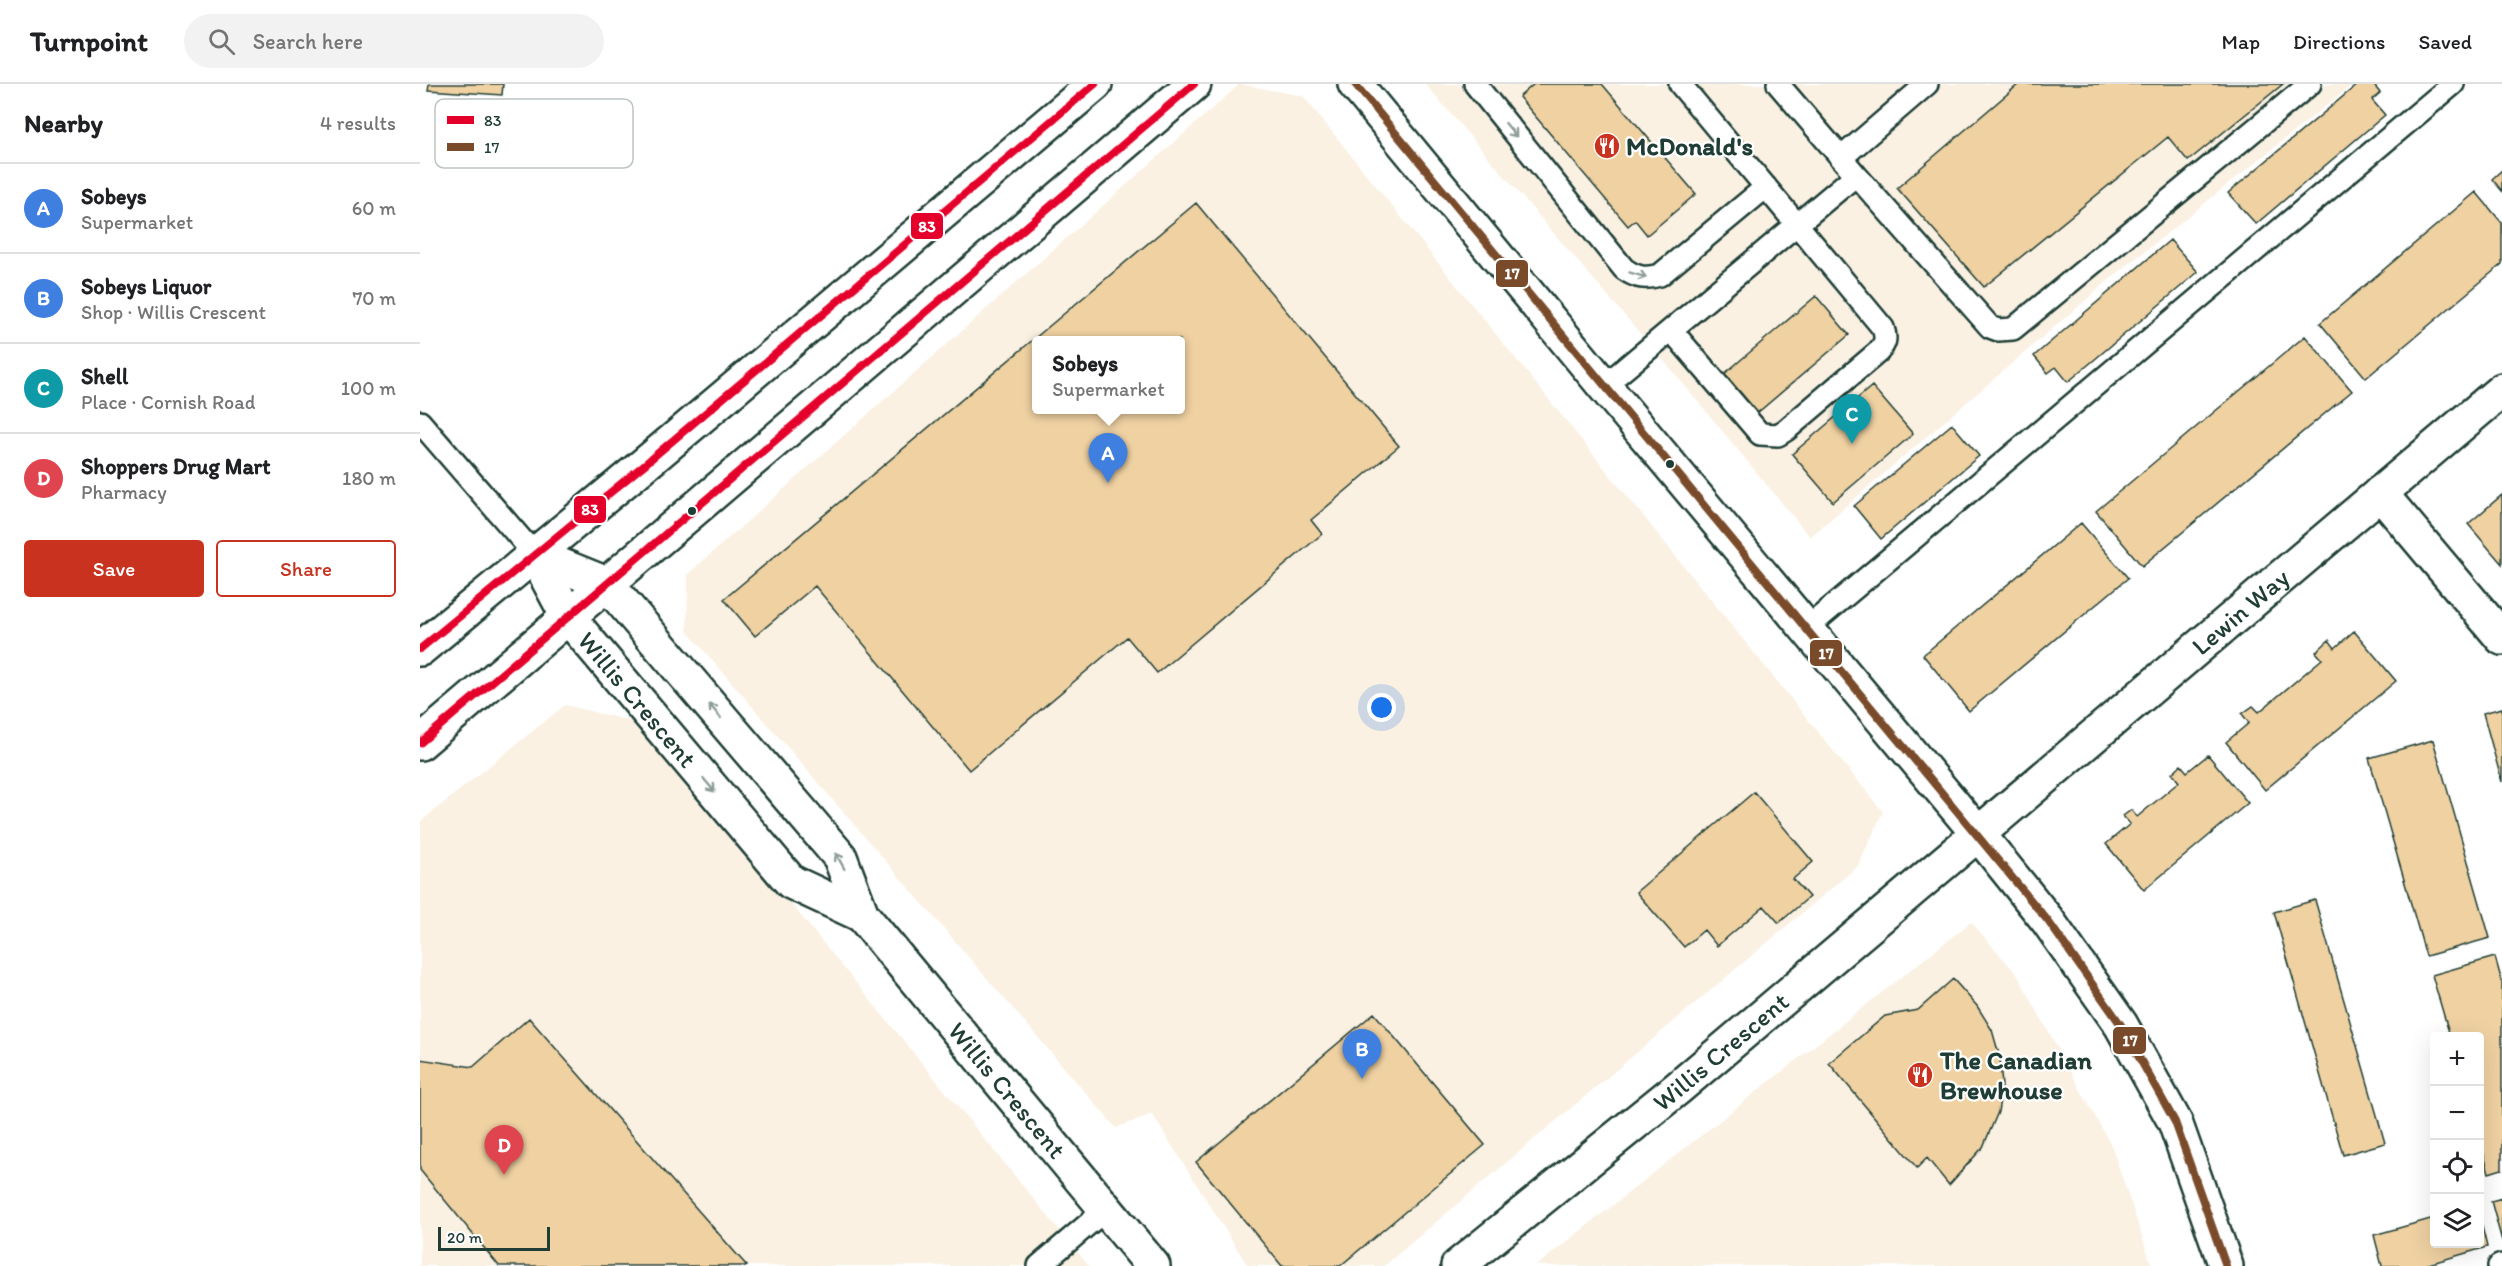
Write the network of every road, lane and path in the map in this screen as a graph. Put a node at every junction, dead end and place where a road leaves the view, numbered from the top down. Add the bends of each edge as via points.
1 (1095, 84) edge
2 (1194, 84) edge
3 (1355, 84) edge
4 (1475, 84) edge
5 (1680, 84) edge
6 (1778, 84) edge
7 (1927, 84) edge
8 (2310, 84) edge
9 (2453, 84) edge
10 (1841, 158) junction
11 (1856, 175) junction
12 (1766, 187) junction
13 (1797, 225) junction
14 (1672, 331) junction
15 (1604, 386) junction
16 (2502, 390) edge
17 (420, 422) edge
18 (2380, 493) junction
19 (535, 555) junction
20 (607, 584) junction
21 (568, 617) junction
22 (1806, 629) junction
23 (2502, 638) edge
24 (420, 649) edge
25 (420, 742) edge
26 (1979, 835) junction
27 (862, 915) junction
28 (1106, 1209) junction
29 (1039, 1266) edge
30 (1153, 1266) edge
31 (1458, 1266) edge
32 (2226, 1266) edge

1 - 19 street
2 - 20 street
3 - 15 street
4 -> 12 lane via 1624,269 1634,276 1646,279 1660,275
5 - 12 lane
6 - 10 lane
7 - 10 lane
8 - 11 lane via 2013,329 1990,327
9 - 22 lane
10 - 11 lane
11 - 13 lane
12 - 13 lane
13 - 14 lane
13 - 14 lane via 1883,328 1885,345 1878,352 1778,435 1760,434
14 - 15 lane
15 - 22 street
16 - 18 street, Lewin Way
17 - 19 lane
18 - 23 street
18 - 26 street, Lewin Way
19 - 20 street, Willis Crescent
19 - 21 street, Willis Crescent
19 - 24 street
20 - 21 street
27 -> 20 street, Willis Crescent via 840,857
21 - 25 street
21 -> 27 street, Willis Crescent via 791,882
22 - 26 street
26 - 31 street, Willis Crescent via 1654,1108
26 - 32 street via 2048,921 2121,1025 2175,1122
27 - 28 street, Willis Crescent
28 - 29 lane
28 - 30 street, Willis Crescent

